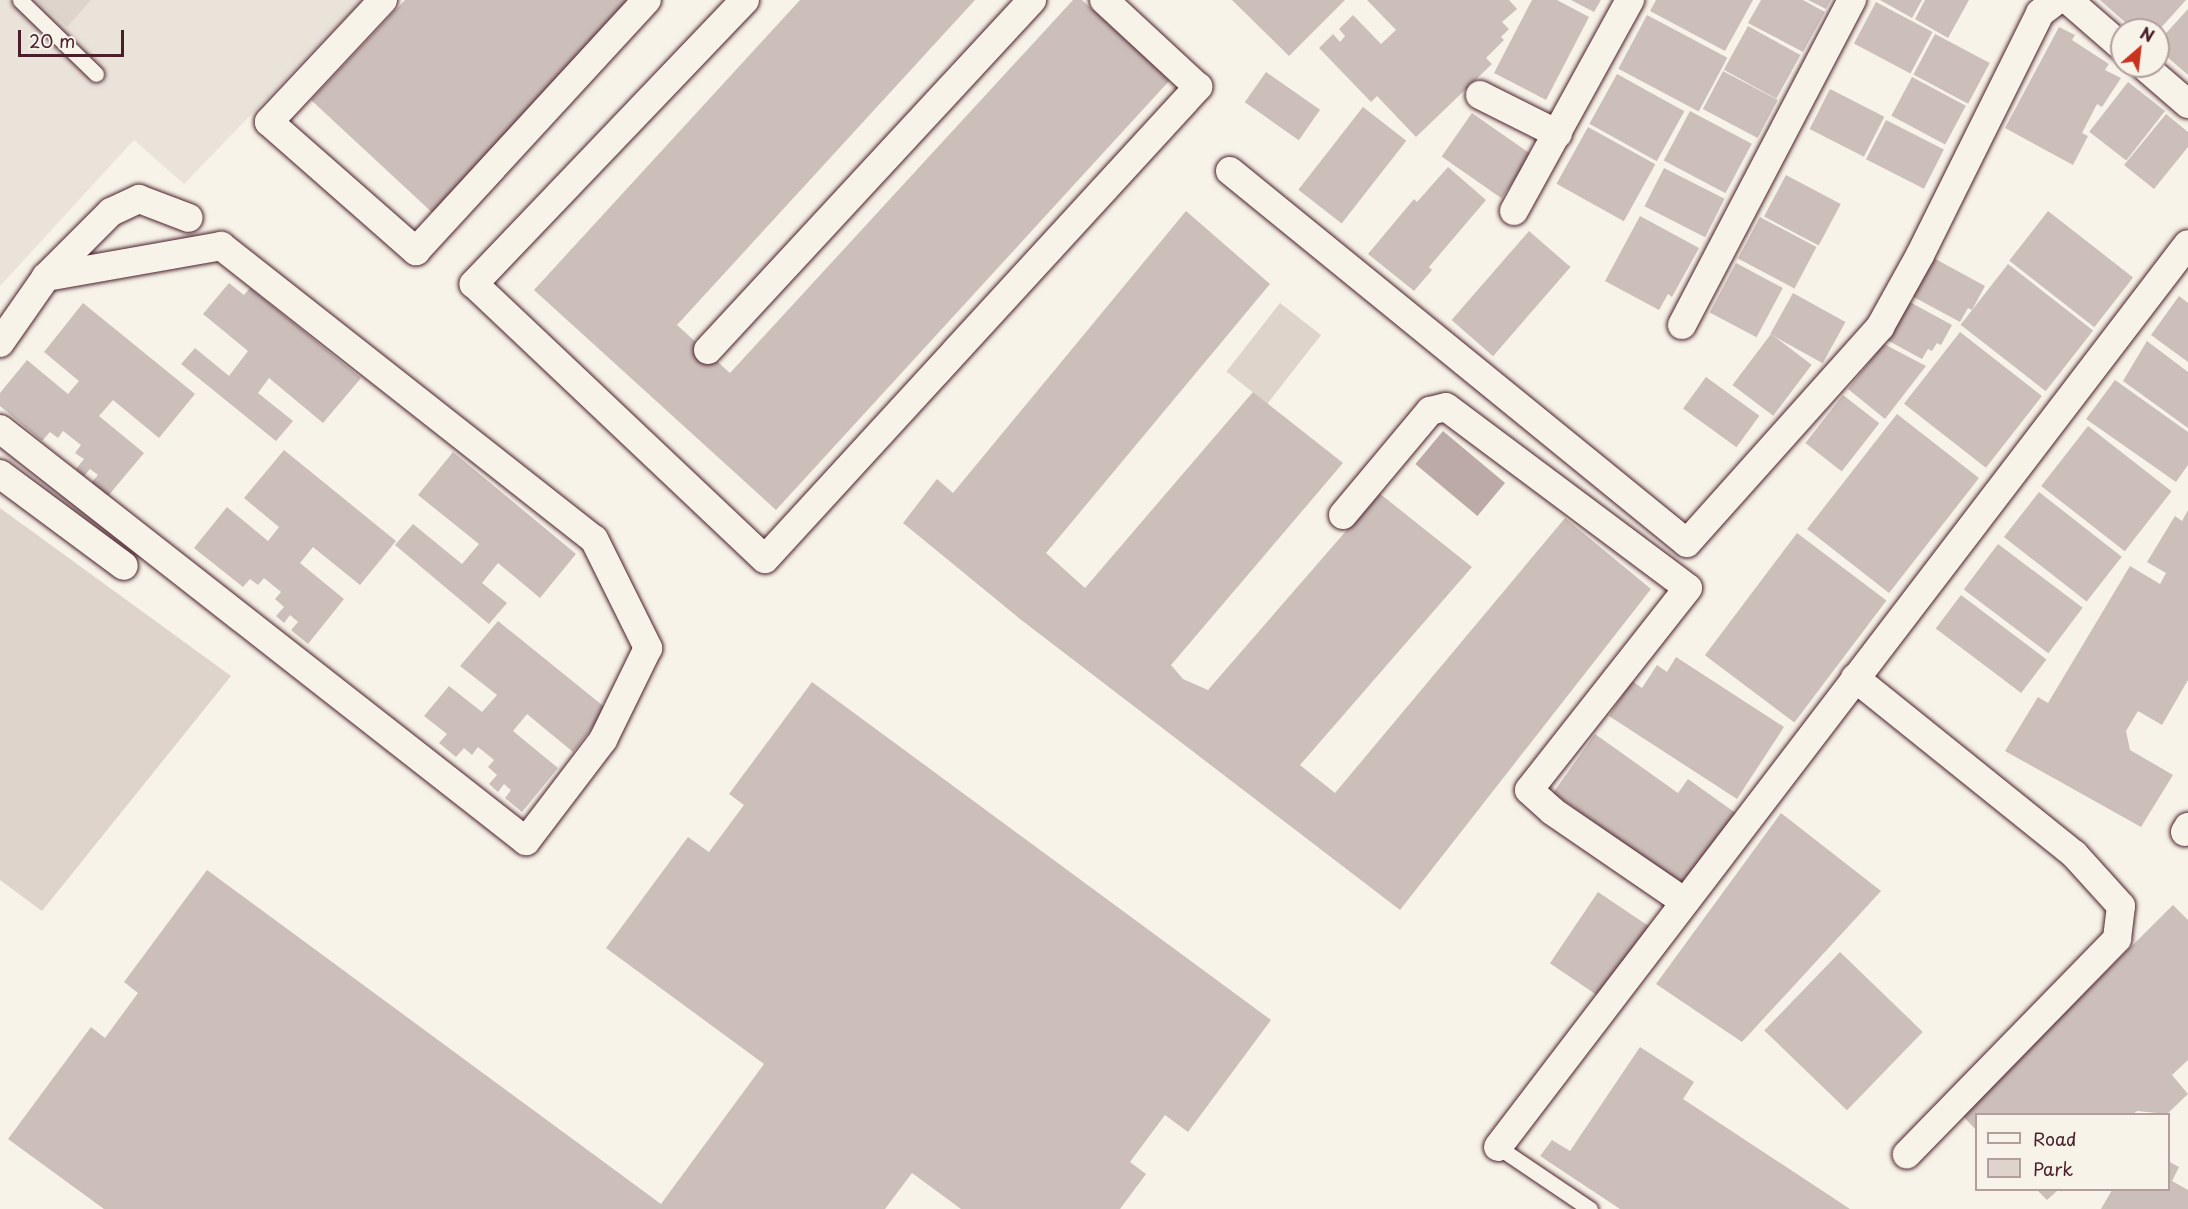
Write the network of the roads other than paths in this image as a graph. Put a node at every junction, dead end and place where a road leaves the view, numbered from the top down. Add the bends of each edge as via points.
1 (20, 0) edge
2 (383, 0) edge
3 (647, 0) edge
4 (745, 0) edge
5 (1032, 0) edge
6 (1104, 0) edge
7 (1630, 0) edge
8 (1852, 0) edge
9 (2056, 0) edge
10 (2068, 0) edge
11 (2110, 37) edge
12 (96, 74) dead end
13 (2158, 78) edge
14 (1480, 94) dead end
15 (2188, 104) edge
16 (1558, 134) junction
17 (1230, 171) dead end
18 (1514, 211) dead end
19 (189, 218) dead end
20 (2188, 244) edge
21 (46, 277) junction
22 (1682, 324) dead end
23 (0, 344) edge
24 (708, 350) dead end
25 (0, 429) edge
26 (0, 474) edge
27 (1343, 514) dead end
28 (124, 566) dead end
29 (1855, 678) junction
30 (1684, 902) junction
31 (1498, 1147) joint
32 (1907, 1154) dead end
33 (1590, 1209) edge

1 - 12 lane
2 - 3 street via 269,122 416,251
4 - 6 street via 474,284 765,559 1198,87
5 - 24 street
7 - 16 street
8 - 22 street
9 - 17 street via 2040,13 1880,327 1687,543
10 - 11 street
13 - 15 street
14 - 16 street
16 - 18 street
19 - 21 street via 139,199 111,212
20 - 29 street
21 - 23 street
21 - 25 street via 221,246 594,539 648,648 603,740 526,841
26 - 28 street
27 - 30 street via 1430,411 1446,407 1688,588 1522,785 1552,812
29 - 30 street
29 - 32 street via 2074,854 2121,906 2117,939
30 - 31 street
31 - 33 lane

